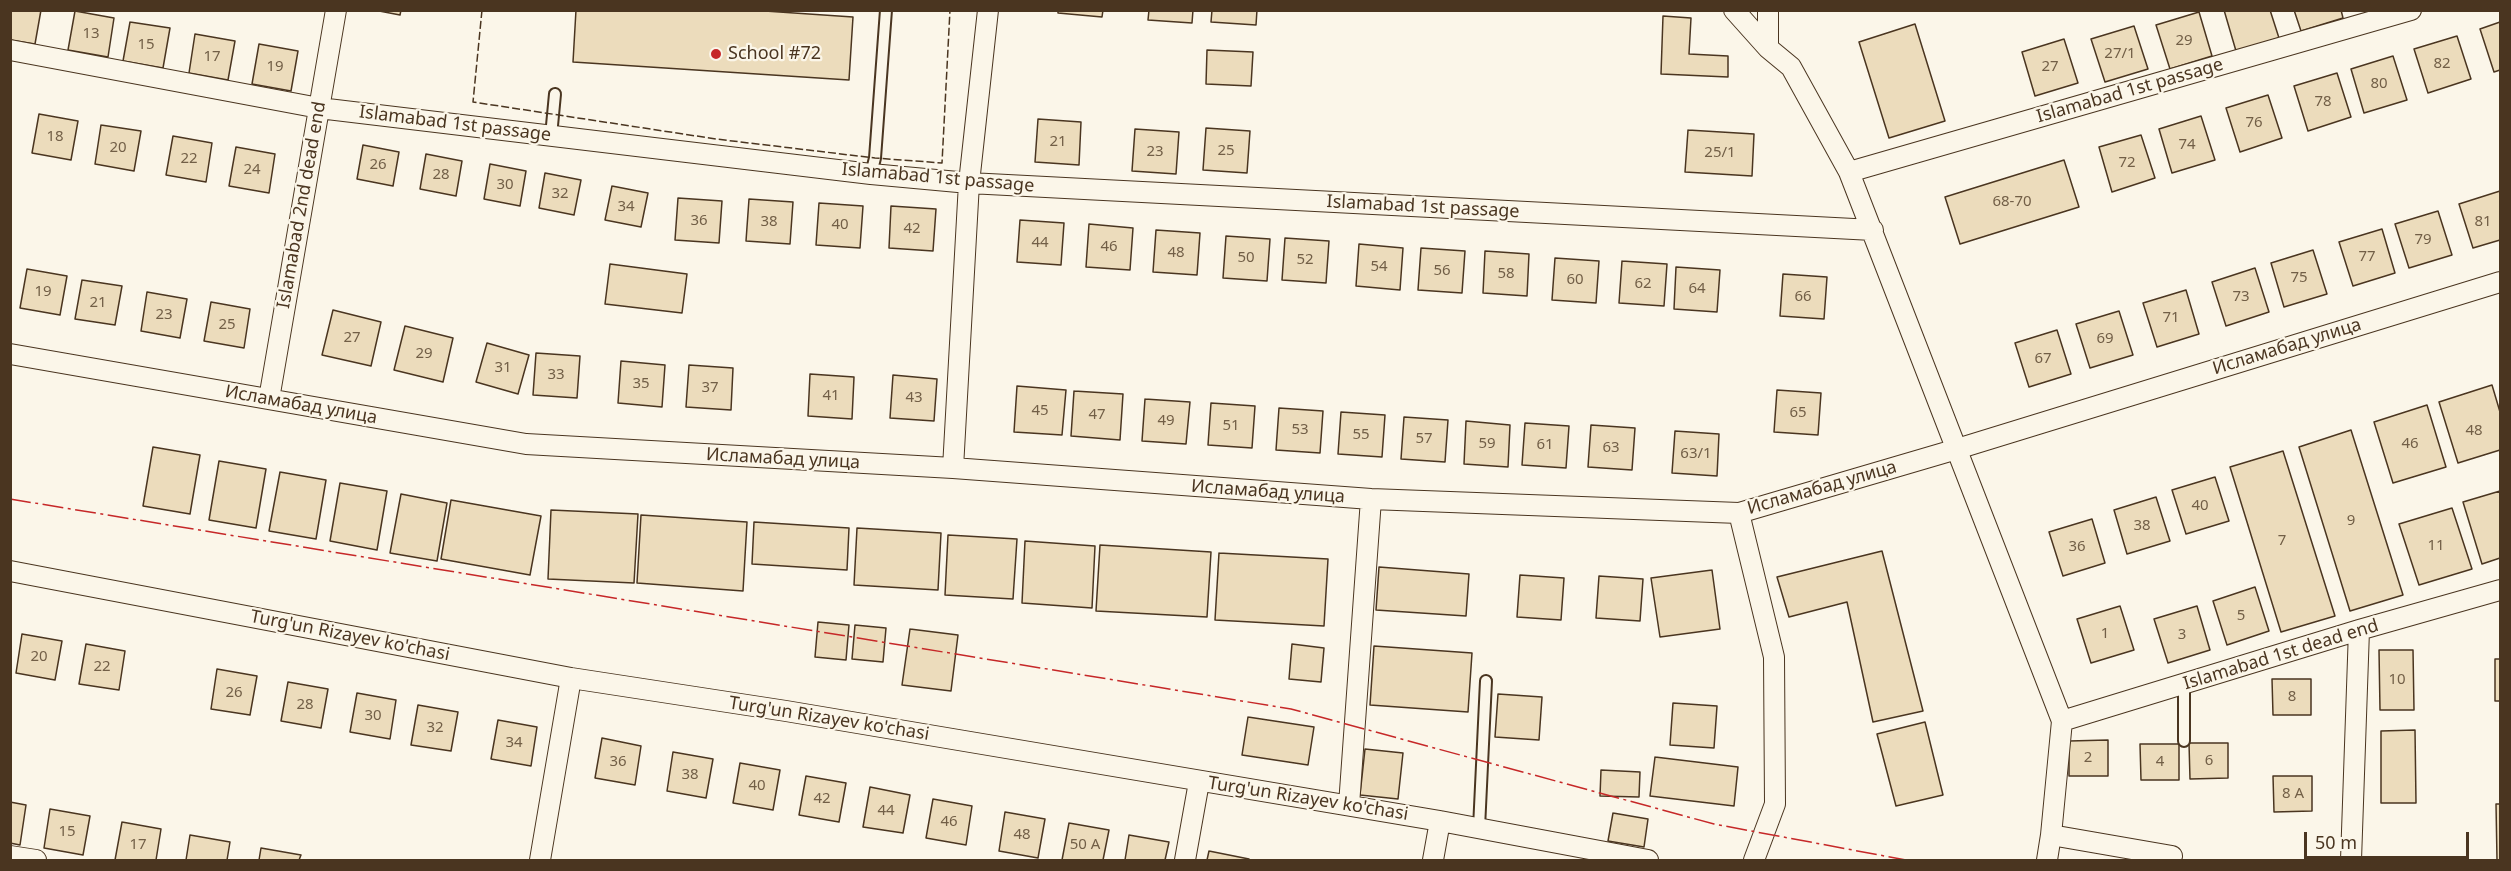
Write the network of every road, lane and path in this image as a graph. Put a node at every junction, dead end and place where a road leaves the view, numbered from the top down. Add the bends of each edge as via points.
1 (336, 10) edge
2 (886, 10) edge
3 (988, 10) edge
4 (1734, 10) edge
5 (1768, 10) edge
6 (2411, 10) edge
7 (1768, 48) junction
8 (10, 50) edge
9 (555, 94) dead end
10 (319, 108) junction
11 (551, 136) junction
12 (1849, 172) junction
13 (871, 174) junction
14 (969, 183) junction
15 (1873, 230) junction
16 (2500, 282) edge
17 (10, 354) edge
18 (269, 399) junction
19 (1956, 449) junction
20 (954, 468) junction
21 (1371, 499) junction
22 (1739, 513) junction
23 (10, 571) edge
24 (2500, 590) edge
25 (2360, 630) junction
26 (571, 678) junction
27 (1486, 681) dead end
28 (2184, 685) junction
29 (2062, 721) junction
30 (2184, 741) dead end
31 (1199, 782) junction
32 (1349, 806) junction
33 (1440, 820) junction
34 (1479, 828) junction
35 (2051, 834) junction
36 (10, 856) edge
37 (2172, 856) dead end
38 (36, 861) edge
39 (540, 861) edge
40 (1185, 861) edge
41 (1433, 861) edge
42 (1648, 861) edge
43 (1754, 861) edge
44 (2047, 861) edge
45 (2350, 861) edge

1 - 10 street, Islamabad 2nd dead end
2 - 13 lane
3 - 14 street
4 - 7 street
5 - 7 street
6 - 12 street, Islamabad 1st passage
7 - 12 street via 1791,67
8 - 10 street, Islamabad 1st passage
9 - 11 lane
10 - 11 street, Islamabad 1st passage
10 - 18 street, Islamabad 2nd dead end
11 - 13 street, Islamabad 1st passage
12 - 15 street
13 - 14 street, Islamabad 1st passage
14 - 15 street, Islamabad 1st passage
14 - 20 street
15 - 19 street
16 - 19 street, Исламабад улица
17 - 18 street, Исламабад улица
18 - 20 street, Исламабад улица via 526,444
19 - 22 street, Исламабад улица
19 - 29 street
20 - 21 street, Исламабад улица
21 - 22 street, Исламабад улица
21 - 32 street
22 - 43 street via 1774,657 1775,804
23 - 26 street, Turg'un Rizayev ko'chasi
24 - 25 street, Islamabad 1st dead end
25 - 28 street, Islamabad 1st dead end
25 - 45 street
26 - 31 street, Turg'un Rizayev ko'chasi
26 - 39 street
27 - 34 lane
28 - 29 street, Islamabad 1st dead end
28 - 30 lane
29 - 35 street
31 - 32 street, Turg'un Rizayev ko'chasi
31 - 40 street
32 - 33 street, Turg'un Rizayev ko'chasi
33 - 34 street, Turg'un Rizayev ko'chasi
33 - 41 street
34 - 42 street, Turg'un Rizayev ko'chasi
35 - 37 street
35 - 44 street
36 - 38 street

